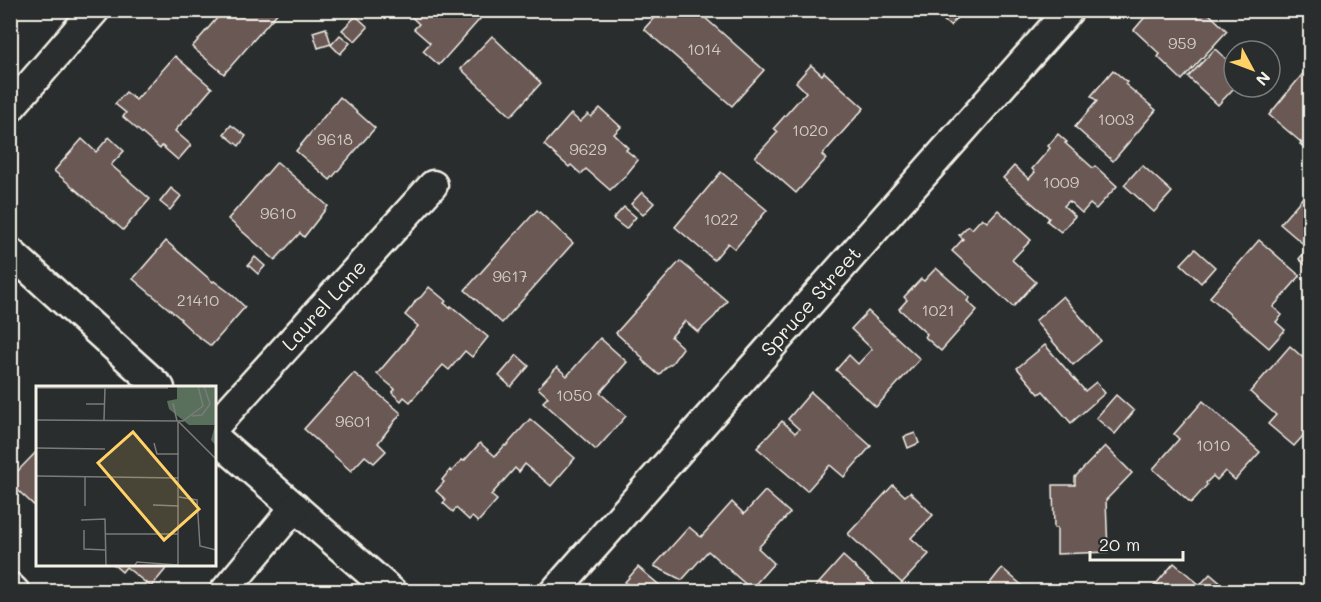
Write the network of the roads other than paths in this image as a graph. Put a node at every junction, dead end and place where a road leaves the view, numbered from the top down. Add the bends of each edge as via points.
1 (95, 10) edge
2 (1070, 10) edge
3 (10, 108) edge
4 (433, 185) dead end
5 (10, 252) edge
6 (159, 386) edge
7 (216, 425) edge
8 (216, 439) edge
9 (295, 507) junction
10 (10, 587) edge
11 (15, 591) edge
12 (224, 591) edge
13 (392, 591) edge
14 (554, 591) edge

1 - 3 street
2 - 14 street, Spruce Street
4 - 7 street, Laurel Lane
5 - 6 street
8 - 9 street
9 - 12 street
9 - 13 street
10 - 11 street

